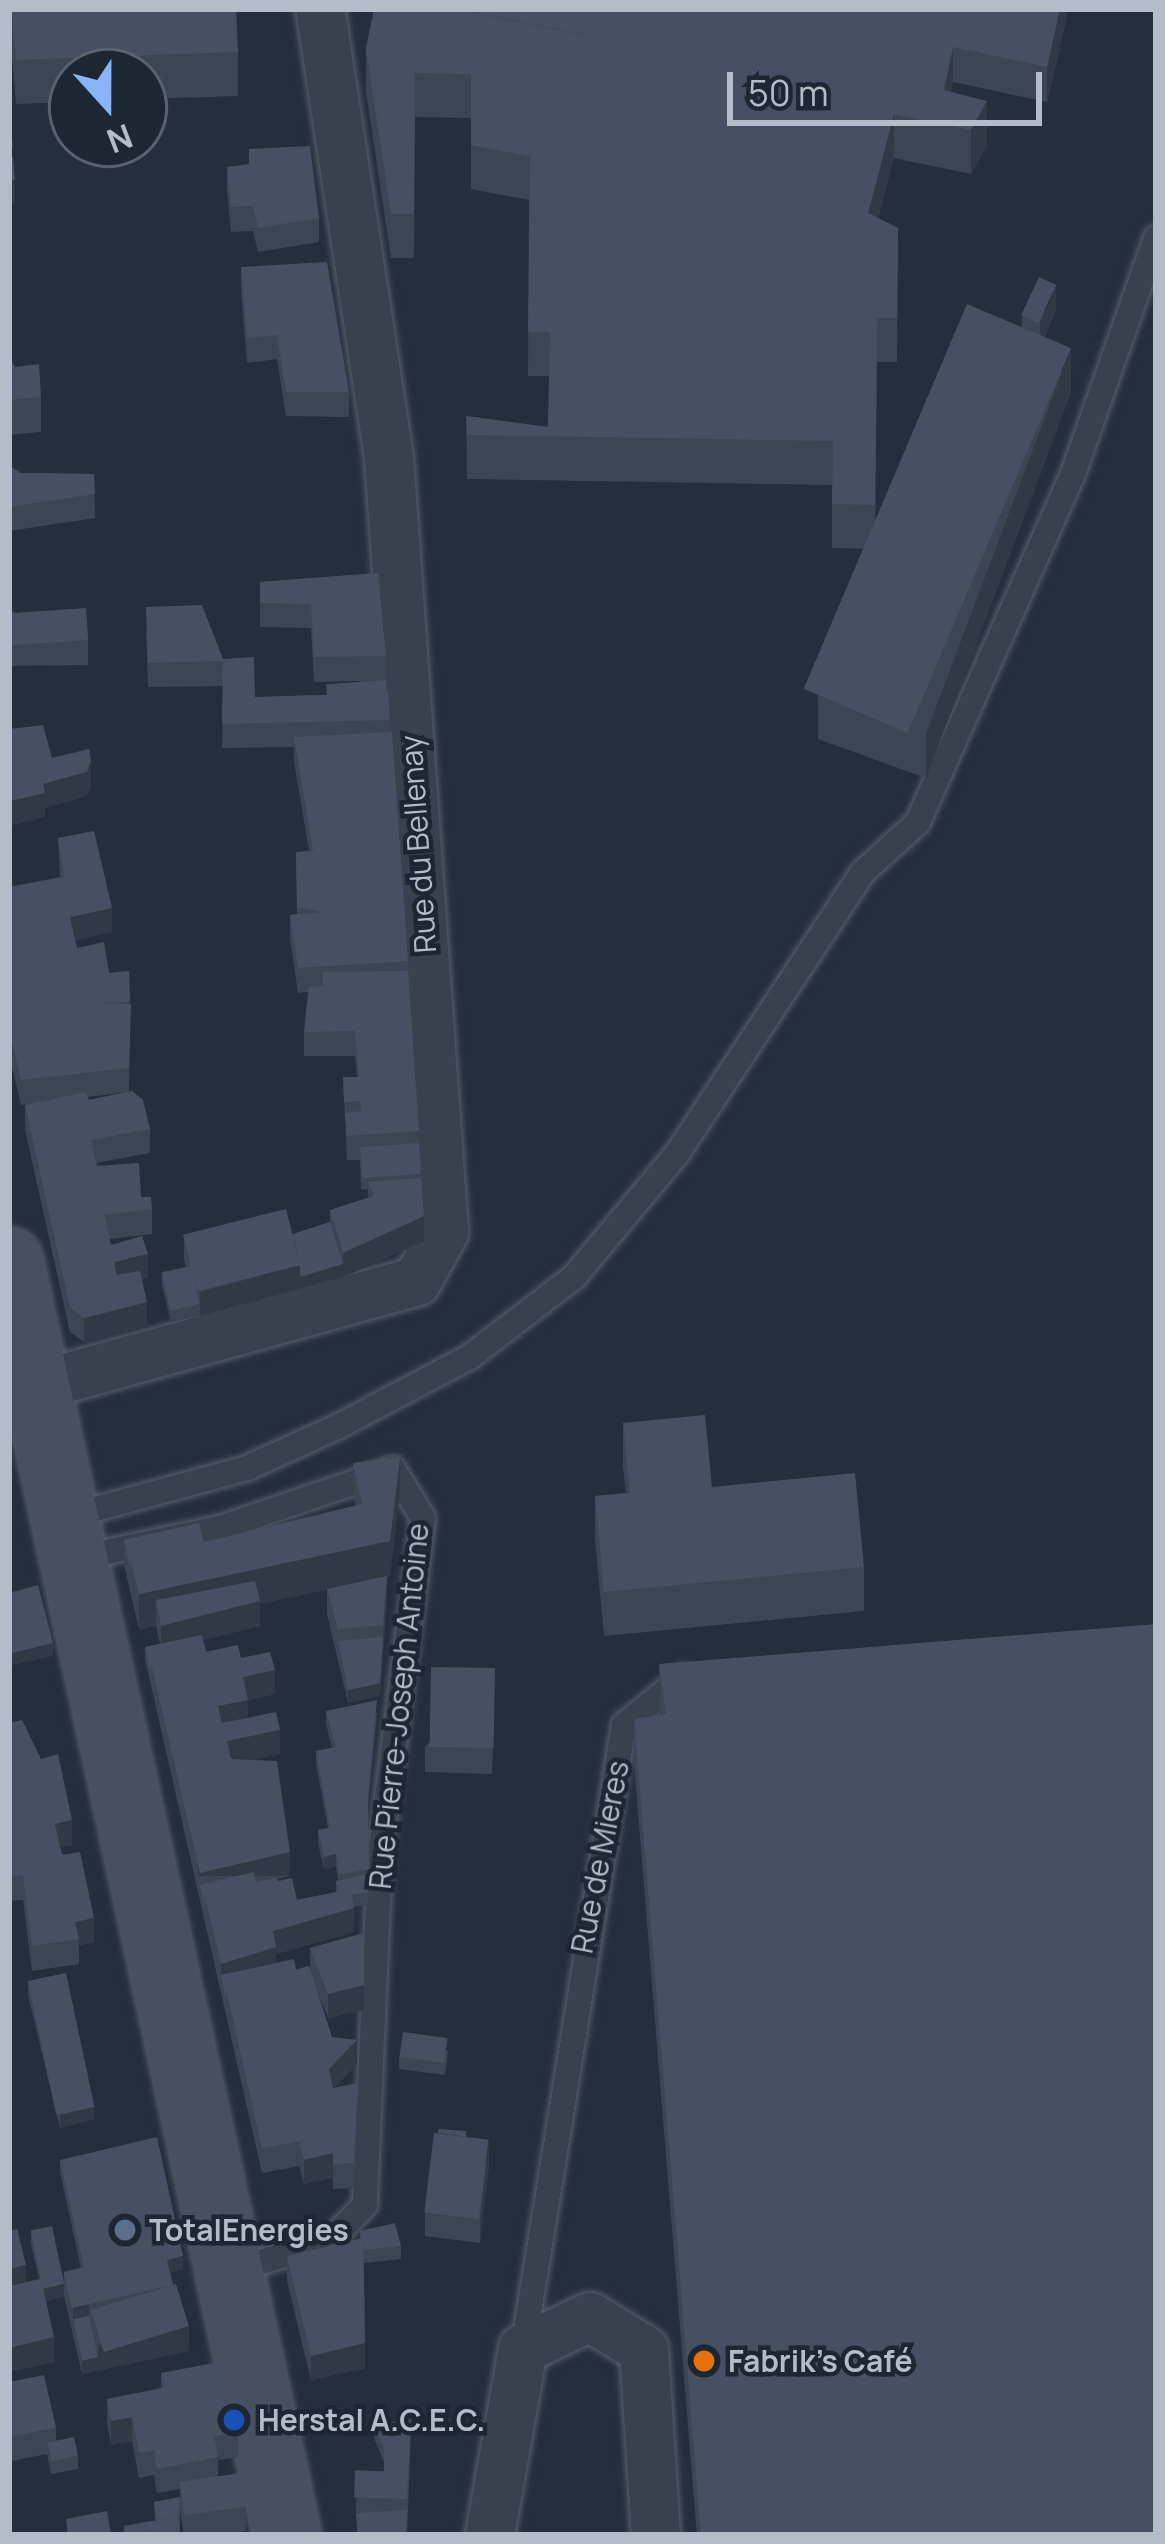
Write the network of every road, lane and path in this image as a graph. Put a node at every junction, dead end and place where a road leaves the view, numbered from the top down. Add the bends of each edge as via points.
1 (320, 9) edge
2 (1156, 238) edge
3 (9, 1261) edge
4 (37, 1385) junction
5 (71, 1538) junction
6 (710, 1670) edge
7 (237, 2269) junction
8 (523, 2349) junction
9 (287, 2535) edge
10 (490, 2535) edge
11 (656, 2535) edge

1 - 4 street, Rue du Bellenay via 389,458 445,1232 417,1281
2 - 5 lane via 1074,471 918,822 862,873 677,1154 574,1277 471,1356 247,1468
3 - 4 street
4 - 5 street
5 - 7 street
5 - 7 lane, Rue Pierre-Joseph Antoine via 220,1528 393,1469 423,1518 380,1856 364,2205 329,2242
6 - 8 lane, Rue de Mieres via 688,1673 624,1725
7 - 9 street
8 - 10 street, Rue de Mieres
8 - 11 street via 590,2317 644,2350

